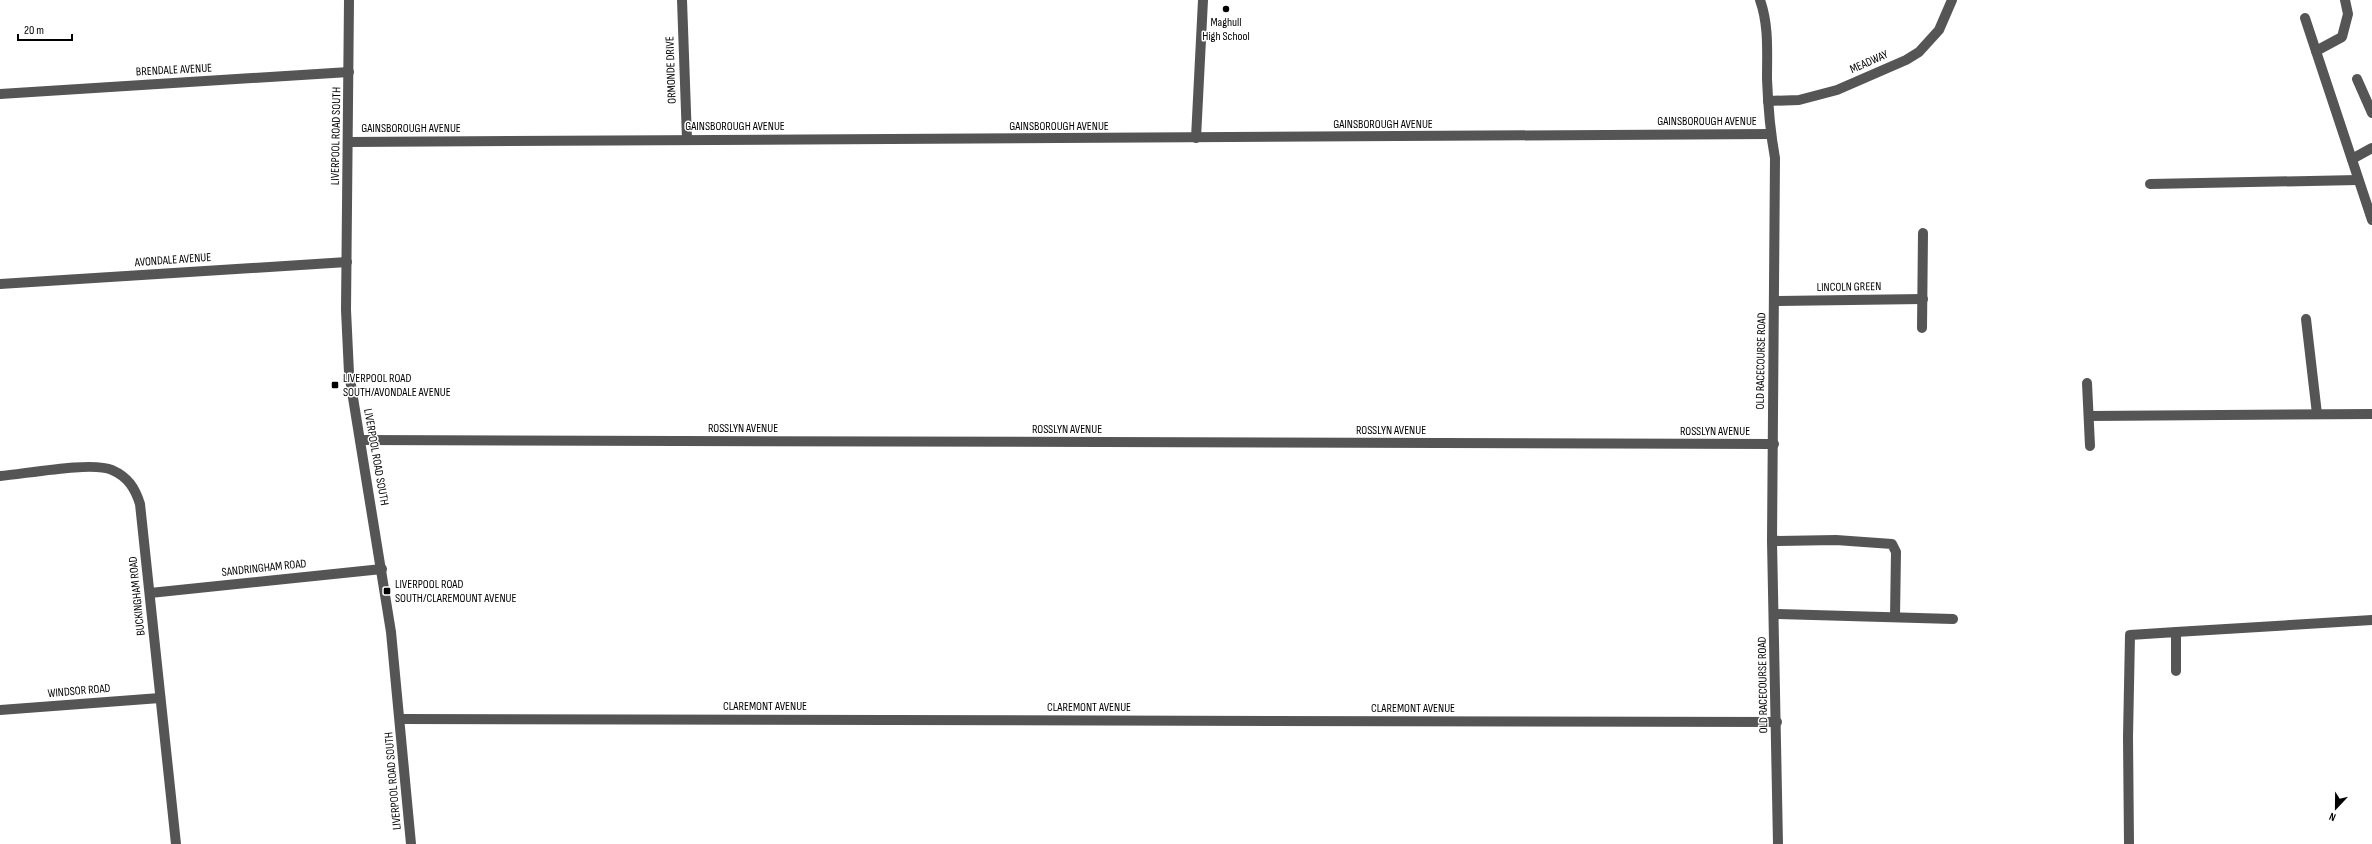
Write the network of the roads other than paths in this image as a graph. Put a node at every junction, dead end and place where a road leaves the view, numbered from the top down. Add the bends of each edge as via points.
1 (349, 0) edge
2 (682, 0) edge
3 (1203, 0) edge
4 (1760, 0) edge
5 (1952, 0) edge
6 (2345, 0) edge
7 (2305, 18) dead end
8 (2316, 51) junction
9 (349, 72) junction
10 (2356, 79) dead end
11 (0, 94) edge
12 (1768, 101) junction
13 (2372, 113) edge
14 (1770, 134) junction
15 (1196, 138) junction
16 (687, 139) junction
17 (349, 142) junction
18 (2372, 148) edge
19 (2352, 159) junction
20 (2358, 180) junction
21 (2150, 184) dead end
22 (2372, 220) edge
23 (1923, 233) dead end
24 (347, 262) junction
25 (0, 284) edge
26 (1923, 299) junction
27 (1775, 301) junction
28 (2306, 319) dead end
29 (1922, 328) dead end
30 (2087, 383) dead end
31 (2316, 414) junction
32 (2372, 414) edge
33 (2089, 416) junction
34 (360, 440) junction
35 (1774, 444) junction
36 (2090, 446) dead end
37 (0, 476) edge
38 (1772, 541) junction
39 (382, 568) junction
40 (150, 593) junction
41 (1774, 614) junction
42 (1895, 617) junction
43 (1953, 619) dead end
44 (2372, 620) edge
45 (2176, 632) junction
46 (2176, 671) dead end
47 (160, 698) junction
48 (0, 710) edge
49 (400, 718) junction
50 (1777, 722) junction
51 (176, 844) edge
52 (411, 844) edge
53 (1778, 844) edge
54 (2129, 844) edge

1 - 9 street, LIVERPOOL ROAD SOUTH
2 - 16 street, ORMONDE DRIVE
3 - 15 street
4 - 12 street, OLD RACECOURSE ROAD via 1766,25
5 - 12 street, MEADWAY via 1938,30 1919,52 1906,60 1837,90 1799,100
6 - 8 street via 2348,14 2342,37
7 - 8 street
8 - 19 street
9 - 11 street, BRENDALE AVENUE
9 - 17 street, LIVERPOOL ROAD SOUTH
10 - 13 street
12 - 14 street, OLD RACECOURSE ROAD
14 - 15 street, GAINSBOROUGH AVENUE
14 - 27 street, OLD RACECOURSE ROAD via 1775,158
15 - 16 street, GAINSBOROUGH AVENUE
16 - 17 street, GAINSBOROUGH AVENUE
17 - 24 street, LIVERPOOL ROAD SOUTH
18 - 19 street
19 - 20 street
20 - 21 street
20 - 22 street
23 - 26 street
24 - 25 street, AVONDALE AVENUE
24 - 34 street, LIVERPOOL ROAD SOUTH via 349,374
26 - 27 street, LINCOLN GREEN
26 - 29 street
27 - 35 street, OLD RACECOURSE ROAD
28 - 31 street
30 - 33 street
31 - 32 street
31 - 33 street
33 - 36 street
34 - 35 street, ROSSLYN AVENUE
34 - 39 street, LIVERPOOL ROAD SOUTH
35 - 38 street, OLD RACECOURSE ROAD
37 - 40 street, BUCKINGHAM ROAD via 95,466 112,469 126,479 135,489 140,504
38 - 41 street, OLD RACECOURSE ROAD
38 - 42 street via 1836,540 1892,544 1896,552
39 - 40 street, SANDRINGHAM ROAD
39 - 49 street, LIVERPOOL ROAD SOUTH
40 - 47 street, BUCKINGHAM ROAD
41 - 42 street
41 - 50 street, OLD RACECOURSE ROAD
42 - 43 street
44 - 45 street
45 - 46 street
45 - 54 street via 2130,635
47 - 48 street, WINDSOR ROAD
47 - 51 street, BUCKINGHAM ROAD
49 - 50 street, CLAREMONT AVENUE
49 - 52 street, LIVERPOOL ROAD SOUTH
50 - 53 street, OLD RACECOURSE ROAD

